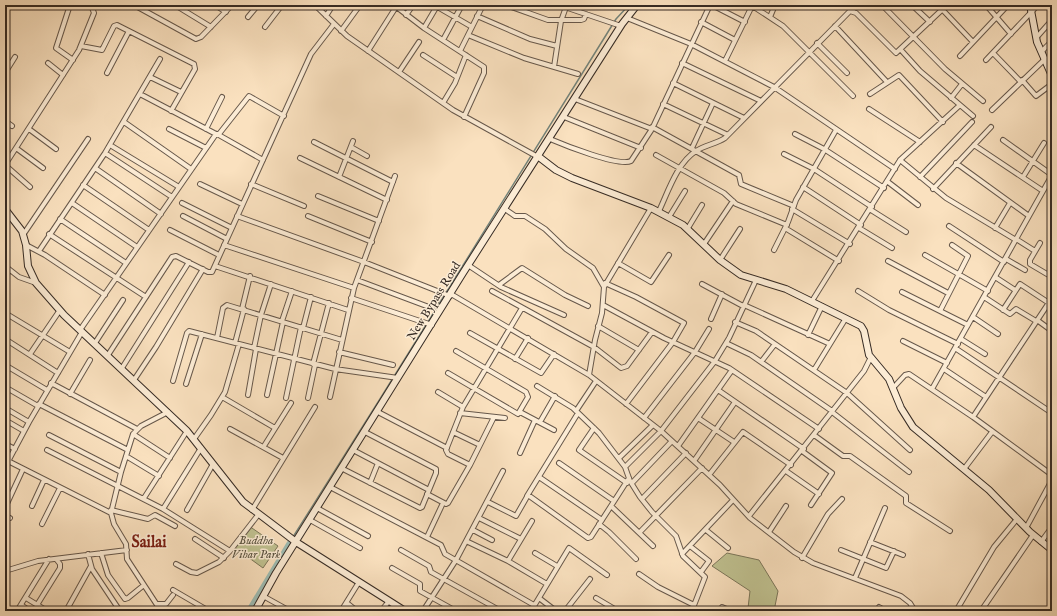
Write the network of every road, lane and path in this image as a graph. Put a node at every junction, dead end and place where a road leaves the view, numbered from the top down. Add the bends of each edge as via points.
1 (70, 5) edge
2 (91, 5) edge
3 (134, 5) edge
4 (175, 5) edge
5 (215, 5) edge
6 (232, 5) edge
7 (258, 5) edge
8 (282, 5) edge
9 (315, 5) edge
10 (333, 5) edge
11 (360, 5) edge
12 (414, 5) edge
13 (462, 5) edge
14 (483, 5) edge
15 (508, 5) edge
16 (559, 5) edge
17 (637, 5) edge
18 (711, 5) edge
19 (752, 5) edge
20 (775, 5) edge
21 (847, 5) edge
22 (912, 5) edge
23 (938, 5) edge
24 (947, 5) edge
25 (986, 5) edge
26 (1008, 5) edge
27 (1030, 5) edge
28 (1038, 5) edge
29 (395, 6) edge
30 (436, 6) edge
31 (883, 6) edge
32 (566, 7) junction
33 (942, 10) junction
34 (854, 11) junction
35 (226, 12) junction
36 (1031, 12) junction
37 (586, 14) junction
38 (406, 15) junction
39 (326, 16) junction
40 (477, 16) junction
41 (770, 16) junction
42 (248, 17) dead end
43 (455, 17) junction
44 (996, 17) junction
45 (627, 18) junction
46 (1052, 20) edge
47 (562, 22) junction
48 (702, 22) junction
49 (745, 22) junction
50 (930, 22) junction
51 (334, 24) junction
52 (617, 24) junction
53 (835, 26) junction
54 (211, 27) junction
55 (265, 27) dead end
56 (472, 27) junction
57 (424, 28) junction
58 (128, 31) junction
59 (341, 31) junction
60 (1011, 34) junction
61 (468, 35) junction
62 (914, 38) junction
63 (1035, 38) junction
64 (443, 40) junction
65 (736, 40) junction
66 (1052, 41) edge
67 (419, 42) dead end
68 (973, 42) junction
69 (817, 43) junction
70 (691, 44) junction
71 (81, 46) junction
72 (557, 46) junction
73 (901, 50) junction
74 (368, 51) junction
75 (460, 51) junction
76 (809, 51) junction
77 (1041, 52) junction
78 (993, 53) junction
79 (466, 54) junction
80 (423, 55) dead end
81 (960, 56) dead end
82 (15, 57) dead end
83 (160, 59) dead end
84 (73, 60) junction
85 (986, 60) dead end
86 (1044, 60) junction
87 (725, 61) junction
88 (48, 63) dead end
89 (682, 63) junction
90 (554, 67) junction
91 (399, 72) junction
92 (1051, 72) edge
93 (5, 73) edge
94 (107, 73) dead end
95 (847, 73) dead end
96 (578, 74) dead end
97 (63, 75) junction
98 (150, 77) junction
99 (457, 77) junction
100 (1021, 81) junction
101 (887, 82) junction
102 (673, 83) junction
103 (962, 84) junction
104 (1052, 84) edge
105 (774, 87) junction
106 (181, 92) junction
107 (140, 94) junction
108 (870, 94) dead end
109 (853, 96) dead end
110 (222, 97) dead end
111 (951, 98) junction
112 (575, 99) junction
113 (760, 101) junction
114 (983, 102) dead end
115 (443, 103) junction
116 (713, 103) junction
117 (663, 104) junction
118 (960, 105) junction
119 (869, 108) dead end
120 (992, 110) dead end
121 (171, 111) junction
122 (284, 116) junction
123 (973, 116) dead end
124 (464, 117) junction
125 (564, 117) junction
126 (744, 118) junction
127 (5, 121) edge
128 (124, 122) junction
129 (943, 122) junction
130 (972, 122) dead end
131 (704, 123) junction
132 (12, 126) dead end
133 (652, 128) junction
134 (991, 128) dead end
135 (28, 129) junction
136 (169, 129) dead end
137 (206, 129) junction
138 (836, 130) junction
139 (217, 134) junction
140 (795, 134) dead end
141 (728, 135) junction
142 (88, 139) dead end
143 (550, 139) junction
144 (1003, 140) dead end
145 (353, 141) dead end
146 (314, 142) dead end
147 (920, 142) junction
148 (1044, 143) dead end
149 (110, 145) junction
150 (974, 145) junction
151 (351, 147) junction
152 (16, 148) junction
153 (56, 148) dead end
154 (206, 148) junction
155 (640, 148) junction
156 (692, 148) junction
157 (824, 149) junction
158 (697, 150) junction
159 (105, 153) junction
160 (784, 154) dead end
161 (535, 155) junction
162 (656, 155) dead end
163 (367, 156) dead end
164 (300, 158) dead end
165 (347, 158) junction
166 (263, 160) junction
167 (900, 160) junction
168 (1033, 160) junction
169 (956, 164) junction
170 (5, 165) edge
171 (43, 168) dead end
172 (95, 168) junction
173 (191, 169) junction
174 (680, 169) junction
175 (814, 169) junction
176 (895, 169) junction
177 (1052, 175) edge
178 (395, 176) dead end
179 (339, 177) junction
180 (920, 177) junction
181 (1023, 177) junction
182 (393, 182) junction
183 (888, 182) junction
184 (200, 184) dead end
185 (251, 184) junction
186 (83, 185) junction
187 (30, 187) dead end
188 (180, 187) junction
189 (803, 187) junction
190 (884, 188) junction
191 (933, 189) junction
192 (685, 191) dead end
193 (1043, 191) junction
194 (318, 196) dead end
195 (172, 197) junction
196 (387, 200) junction
197 (733, 201) junction
198 (72, 202) junction
199 (182, 203) dead end
200 (1010, 203) junction
201 (242, 204) junction
202 (702, 205) dead end
203 (918, 205) dead end
204 (304, 206) dead end
205 (651, 208) junction
206 (793, 208) junction
207 (871, 208) junction
208 (5, 209) edge
209 (505, 209) junction
210 (659, 211) junction
211 (161, 214) junction
212 (184, 216) dead end
213 (237, 216) junction
214 (308, 216) dead end
215 (1029, 216) junction
216 (669, 217) junction
217 (60, 219) junction
218 (379, 221) junction
219 (949, 226) dead end
220 (786, 227) junction
221 (860, 227) junction
222 (232, 228) junction
223 (688, 228) junction
224 (996, 228) junction
225 (740, 229) dead end
226 (150, 230) junction
227 (170, 230) dead end
228 (906, 232) dead end
229 (49, 234) junction
230 (23, 235) junction
231 (227, 239) junction
232 (1016, 240) junction
233 (372, 242) junction
234 (1040, 243) dead end
235 (704, 244) junction
236 (850, 244) junction
237 (26, 245) junction
238 (224, 245) junction
239 (952, 245) dead end
240 (137, 247) junction
241 (892, 248) dead end
242 (774, 250) dead end
243 (39, 251) junction
244 (1036, 251) junction
245 (219, 255) junction
246 (669, 255) dead end
247 (925, 255) dead end
248 (720, 260) junction
249 (1005, 260) junction
250 (839, 261) junction
251 (888, 261) dead end
252 (189, 262) junction
253 (364, 262) junction
254 (126, 263) junction
255 (618, 263) junction
256 (468, 265) junction
257 (5, 266) edge
258 (215, 266) junction
259 (203, 269) junction
260 (10, 270) junction
261 (1025, 270) dead end
262 (958, 275) junction
263 (5, 276) edge
264 (250, 276) junction
265 (116, 278) junction
266 (995, 278) junction
267 (1052, 278) edge
268 (357, 280) junction
269 (756, 280) junction
270 (36, 283) junction
271 (271, 284) junction
272 (702, 284) dead end
273 (499, 285) junction
274 (604, 285) junction
275 (354, 288) junction
276 (1015, 290) junction
277 (292, 291) junction
278 (492, 291) dead end
279 (858, 291) dead end
280 (988, 291) junction
281 (902, 292) dead end
282 (447, 294) junction
283 (722, 294) junction
284 (948, 294) junction
285 (105, 295) junction
286 (146, 297) junction
287 (311, 297) junction
288 (984, 297) junction
289 (351, 298) junction
290 (1052, 298) edge
291 (123, 300) dead end
292 (812, 301) junction
293 (329, 303) junction
294 (1050, 304) edge
295 (603, 305) junction
296 (743, 305) junction
297 (588, 306) dead end
298 (822, 306) junction
299 (522, 308) junction
300 (243, 309) junction
301 (60, 310) junction
302 (348, 310) junction
303 (1003, 310) junction
304 (940, 311) junction
305 (5, 313) edge
306 (261, 315) junction
307 (564, 315) dead end
308 (973, 317) junction
309 (846, 318) junction
310 (711, 319) dead end
311 (283, 321) junction
312 (1036, 321) junction
313 (735, 322) junction
314 (429, 323) junction
315 (968, 325) junction
316 (598, 326) junction
317 (302, 327) junction
318 (510, 328) junction
319 (709, 329) dead end
320 (81, 331) junction
321 (1052, 331) edge
322 (652, 332) junction
323 (320, 333) junction
324 (470, 333) dead end
325 (202, 334) junction
326 (808, 334) junction
327 (998, 334) dead end
328 (42, 335) junction
329 (217, 338) junction
330 (528, 338) junction
331 (961, 338) junction
332 (5, 339) edge
333 (342, 340) junction
334 (903, 341) dead end
335 (673, 342) junction
336 (95, 343) junction
337 (726, 343) junction
338 (237, 344) junction
339 (775, 344) junction
340 (830, 344) junction
341 (958, 344) junction
342 (594, 348) junction
343 (955, 348) junction
344 (255, 349) junction
345 (498, 350) junction
346 (639, 350) junction
347 (456, 351) dead end
348 (70, 352) junction
349 (339, 352) junction
350 (695, 352) junction
351 (30, 354) junction
352 (554, 354) junction
353 (985, 354) dead end
354 (108, 355) junction
355 (276, 355) junction
356 (293, 359) junction
357 (870, 359) junction
358 (90, 360) dead end
359 (515, 360) junction
360 (715, 361) junction
361 (761, 362) junction
362 (947, 364) junction
363 (5, 365) edge
364 (314, 365) junction
365 (393, 365) dead end
366 (122, 368) junction
367 (335, 369) junction
368 (944, 369) junction
369 (486, 370) junction
370 (732, 370) junction
371 (814, 370) junction
372 (58, 373) junction
373 (448, 373) dead end
374 (589, 375) junction
375 (395, 377) junction
376 (998, 378) junction
377 (134, 380) junction
378 (596, 380) junction
379 (173, 381) dead end
380 (52, 383) junction
381 (186, 384) dead end
382 (537, 386) dead end
383 (5, 387) edge
384 (474, 388) junction
385 (893, 388) junction
386 (932, 389) junction
387 (47, 390) junction
388 (718, 390) junction
389 (438, 392) dead end
390 (846, 393) junction
391 (70, 394) junction
392 (248, 395) dead end
393 (267, 395) dead end
394 (555, 396) junction
395 (222, 397) junction
396 (330, 397) dead end
397 (286, 398) dead end
398 (308, 398) dead end
399 (986, 398) junction
400 (735, 402) junction
401 (291, 403) dead end
402 (626, 404) junction
403 (39, 405) junction
404 (315, 407) dead end
405 (463, 407) junction
406 (5, 408) edge
407 (168, 412) junction
408 (378, 412) junction
409 (520, 412) junction
410 (577, 412) junction
411 (832, 412) junction
412 (460, 413) junction
413 (1052, 414) edge
414 (494, 417) junction
415 (973, 417) junction
416 (505, 418) dead end
417 (644, 418) junction
418 (698, 418) junction
419 (5, 420) edge
420 (535, 420) junction
421 (29, 422) junction
422 (540, 422) junction
423 (654, 425) junction
424 (275, 428) junction
425 (594, 428) junction
426 (137, 429) junction
427 (230, 429) dead end
428 (819, 429) junction
429 (554, 430) dead end
430 (716, 430) junction
431 (24, 431) junction
432 (187, 431) junction
433 (661, 431) junction
434 (364, 432) junction
435 (453, 432) junction
436 (992, 432) junction
437 (133, 434) junction
438 (49, 435) dead end
439 (814, 435) junction
440 (194, 439) junction
441 (672, 441) junction
442 (734, 442) junction
443 (5, 444) edge
444 (480, 445) junction
445 (264, 446) junction
446 (678, 446) junction
447 (201, 448) junction
448 (447, 448) junction
449 (15, 449) junction
450 (47, 450) dead end
451 (128, 450) junction
452 (353, 450) junction
453 (803, 450) junction
454 (910, 450) dead end
455 (520, 453) dead end
456 (686, 453) junction
457 (126, 456) junction
458 (170, 458) junction
459 (283, 458) junction
460 (619, 458) junction
461 (8, 461) junction
462 (694, 461) junction
463 (378, 463) junction
464 (559, 463) dead end
465 (213, 464) junction
466 (470, 465) junction
467 (791, 465) junction
468 (5, 467) edge
469 (625, 467) junction
470 (341, 468) junction
471 (702, 468) junction
472 (23, 469) junction
473 (964, 469) junction
474 (503, 471) dead end
475 (786, 471) junction
476 (121, 472) junction
477 (909, 472) dead end
478 (709, 475) junction
479 (1052, 475) edge
480 (159, 476) junction
481 (539, 477) junction
482 (44, 480) junction
483 (1052, 480) edge
484 (629, 481) junction
485 (370, 483) junction
486 (118, 486) junction
487 (330, 487) junction
488 (60, 488) junction
489 (428, 492) junction
490 (818, 494) junction
491 (527, 496) junction
492 (144, 498) junction
493 (842, 498) dead end
494 (642, 499) junction
495 (733, 500) junction
496 (614, 501) junction
497 (488, 502) junction
498 (443, 503) junction
499 (811, 505) dead end
500 (32, 506) dead end
501 (612, 506) junction
502 (786, 506) dead end
503 (5, 508) edge
504 (317, 508) junction
505 (884, 508) dead end
506 (163, 509) junction
507 (187, 510) dead end
508 (252, 510) junction
509 (111, 512) junction
510 (258, 515) junction
511 (5, 516) edge
512 (656, 516) junction
513 (749, 516) junction
514 (10, 518) dead end
515 (479, 518) junction
516 (1017, 519) junction
517 (310, 520) junction
518 (602, 520) junction
519 (532, 521) dead end
520 (42, 524) dead end
521 (599, 524) junction
522 (175, 526) dead end
523 (1052, 527) edge
524 (1026, 528) junction
525 (473, 530) junction
526 (706, 530) junction
527 (950, 531) dead end
528 (640, 532) junction
529 (768, 532) junction
530 (1033, 535) junction
531 (368, 536) dead end
532 (426, 537) junction
533 (195, 539) dead end
534 (521, 539) junction
535 (492, 540) dead end
536 (466, 541) junction
537 (296, 542) junction
538 (870, 542) junction
539 (1042, 542) junction
540 (653, 546) dead end
541 (690, 546) junction
542 (360, 548) dead end
543 (728, 548) dead end
544 (127, 550) junction
545 (401, 550) dead end
546 (841, 550) dead end
547 (1052, 550) edge
548 (230, 551) junction
549 (894, 551) junction
550 (101, 553) junction
551 (535, 553) dead end
552 (88, 554) junction
553 (682, 554) junction
554 (903, 555) dead end
555 (56, 558) junction
556 (224, 558) junction
557 (802, 558) junction
558 (636, 559) dead end
559 (863, 559) junction
560 (49, 560) junction
561 (456, 560) junction
562 (508, 562) junction
563 (176, 564) dead end
564 (91, 566) junction
565 (557, 566) junction
566 (392, 568) dead end
567 (5, 571) edge
568 (701, 572) junction
569 (639, 574) dead end
570 (607, 575) dead end
571 (855, 578) junction
572 (444, 579) junction
573 (590, 580) dead end
574 (359, 582) junction
575 (547, 584) junction
576 (144, 585) junction
577 (173, 590) dead end
578 (172, 595) dead end
579 (263, 596) junction
580 (26, 598) junction
581 (432, 598) junction
582 (539, 598) junction
583 (596, 598) dead end
584 (389, 601) junction
585 (347, 603) junction
586 (156, 604) junction
587 (21, 605) junction
588 (37, 605) junction
589 (694, 605) junction
590 (722, 607) dead end
591 (880, 607) dead end
592 (44, 609) dead end
593 (533, 609) edge
594 (17, 611) edge
595 (30, 611) edge
596 (66, 611) edge
597 (120, 611) edge
598 (161, 611) edge
599 (209, 611) edge
600 (255, 611) edge
601 (290, 611) edge
602 (341, 611) edge
603 (356, 611) edge
604 (381, 611) edge
605 (405, 611) edge
606 (423, 611) edge
607 (456, 611) edge
608 (501, 611) edge
609 (556, 611) edge
610 (566, 611) edge
611 (618, 611) edge
612 (693, 611) edge
613 (731, 611) edge
614 (886, 611) edge
615 (915, 611) edge
616 (956, 611) edge
617 (981, 611) edge

1 - 84 street via 56,48
2 - 71 street via 94,13
3 - 54 street via 194,39 201,37
4 - 54 street
5 - 35 street
6 - 35 street
7 - 42 street
8 - 55 street
9 - 39 street
10 - 39 street
11 - 59 street
12 - 38 street
13 - 43 street
14 - 40 street
15 - 47 street via 545,19
16 - 32 street
17 - 45 street, New Bypass Road
18 - 48 street
18 - 49 street
19 - 41 street
19 - 49 street
20 - 41 street
21 - 34 street
22 - 50 street
23 - 33 street
24 - 33 street
25 - 44 street
26 - 44 street
27 - 36 street
28 - 36 street
29 - 38 street
29 - 74 street
30 - 43 street
30 - 57 street
31 - 62 street
32 - 37 street
32 - 47 street
33 - 50 street
33 - 68 street
34 - 53 street via 850,11
34 - 73 street via 893,52
35 - 54 street
36 - 60 street
36 - 63 street
37 - 47 street via 583,20
37 - 52 street
38 - 57 street
39 - 51 street
40 - 56 street
40 - 72 street via 530,39
41 - 76 street
43 - 56 street
43 - 64 street
44 - 60 street
44 - 68 street
45 - 52 street, New Bypass Road
45 - 70 street
46 - 63 street
47 - 72 street
48 - 65 street
48 - 70 street
49 - 65 street
50 - 62 street
51 - 59 street
51 - 122 street via 310,54
52 - 112 street, New Bypass Road
53 - 69 street
53 - 101 street
56 - 61 street
57 - 64 street
58 - 71 street via 115,25 102,50
58 - 94 street
58 - 106 street via 195,65
59 - 74 street
60 - 78 street
61 - 75 street
61 - 90 street via 524,58
62 - 73 street
62 - 103 street
63 - 77 street
64 - 75 street
65 - 87 street
66 - 77 street
67 - 91 street
68 - 81 street
69 - 76 street
69 - 95 street
70 - 87 street
70 - 89 street
71 - 84 street
72 - 90 street
73 - 111 street
74 - 91 street
75 - 79 street
76 - 105 street
76 - 109 street
77 - 86 street
78 - 85 street
78 - 100 street
79 - 99 street
79 - 124 street via 485,70
80 - 99 street
82 - 93 street
83 - 98 street
84 - 97 street
86 - 92 street
86 - 100 street
87 - 105 street
88 - 97 street
89 - 102 street
89 - 113 street
90 - 96 street
91 - 115 street
97 - 135 street
98 - 106 street
98 - 107 street
99 - 115 street
100 - 104 street via 1036,96
100 - 120 street
101 - 108 street
101 - 129 street via 897,75 900,76
102 - 116 street
102 - 117 street
103 - 111 street
103 - 114 street
105 - 113 street
105 - 138 street
106 - 121 street
107 - 121 street
107 - 128 street
110 - 137 street
111 - 118 street
112 - 125 street, New Bypass Road
112 - 133 street
113 - 126 street
115 - 124 street
116 - 126 street
116 - 131 street
117 - 131 street
117 - 133 street
118 - 123 street
118 - 129 street
119 - 147 street
121 - 137 street
122 - 139 street via 248,96
122 - 166 street
124 - 161 street
125 - 143 street, New Bypass Road
125 - 155 street
126 - 141 street
127 - 132 street
128 - 149 street
128 - 173 street
129 - 147 street
130 - 180 street
131 - 141 street
131 - 156 street
133 - 155 street
133 - 156 street
134 - 150 street
135 - 152 street
135 - 153 street
136 - 154 street
137 - 139 street
138 - 157 street
138 - 176 street
139 - 154 street
139 - 166 street
140 - 157 street
141 - 158 street
142 - 230 street
143 - 155 street via 622,163 631,161
143 - 161 street, New Bypass Road
144 - 168 street
145 - 151 street
146 - 165 street
147 - 167 street
148 - 168 street
149 - 159 street
149 - 188 street
150 - 169 street
150 - 181 street
151 - 163 street
151 - 165 street
152 - 170 street
152 - 171 street
154 - 173 street
156 - 158 street
157 - 175 street
157 - 190 street
158 - 174 street
158 - 206 street via 739,175 741,184
159 - 172 street
159 - 195 street
160 - 175 street
161 - 205 street via 572,178
161 - 209 street, New Bypass Road
162 - 174 street
164 - 179 street
165 - 179 street
165 - 182 street
166 - 185 street
167 - 176 street
167 - 180 street
168 - 177 street
168 - 181 street
169 - 191 street
169 - 200 street
170 - 187 street
172 - 186 street
172 - 211 street
173 - 188 street
174 - 197 street via 724,193
174 - 210 street
175 - 189 street
175 - 207 street
176 - 183 street
177 - 193 street
178 - 182 street
179 - 196 street
180 - 191 street
181 - 193 street
182 - 196 street
183 - 190 street
183 - 203 street
184 - 201 street
185 - 201 street
185 - 204 street
186 - 198 street
186 - 226 street
188 - 195 street
189 - 206 street
189 - 221 street
190 - 207 street
191 - 224 street
192 - 216 street
193 - 215 street
194 - 218 street
195 - 211 street
196 - 218 street
197 - 220 street
197 - 235 street
198 - 217 street
198 - 240 street
199 - 222 street
200 - 215 street
200 - 224 street
201 - 213 street
202 - 223 street
205 - 210 street
205 - 255 street
206 - 220 street
206 - 236 street
207 - 221 street
207 - 228 street
208 - 230 street
209 - 256 street, New Bypass Road
209 - 274 street via 515,216 525,216 548,232 592,268
210 - 216 street
211 - 226 street
212 - 231 street
213 - 222 street
213 - 253 street
214 - 233 street
215 - 232 street
216 - 223 street
217 - 229 street
217 - 254 street
218 - 233 street
219 - 249 street
220 - 242 street
220 - 250 street
221 - 236 street
221 - 241 street
222 - 231 street
223 - 235 street
224 - 232 street
225 - 248 street
226 - 240 street
227 - 245 street
229 - 243 street
229 - 265 street
230 - 237 street
231 - 238 street
232 - 244 street
232 - 249 street
233 - 253 street
234 - 244 street
235 - 248 street
236 - 250 street
237 - 243 street
237 - 270 street via 28,266
238 - 245 street
238 - 275 street
239 - 262 street via 968,256
240 - 254 street
243 - 285 street
244 - 267 street via 1030,264
245 - 258 street
246 - 255 street via 651,282
247 - 262 street
248 - 269 street via 741,275
249 - 261 street
249 - 266 street
250 - 292 street
251 - 284 street
252 - 259 street
252 - 286 street via 176,256 172,257
252 - 366 street
253 - 268 street
253 - 282 street
254 - 265 street
255 - 274 street
256 - 273 street
256 - 282 street, New Bypass Road
257 - 260 street
258 - 259 street via 210,272
258 - 264 street
259 - 377 street
260 - 263 street
260 - 270 street
262 - 280 street
262 - 284 street
264 - 271 street
264 - 300 street
265 - 285 street
265 - 286 street
266 - 276 street
266 - 280 street
268 - 275 street
268 - 282 street via 429,307
269 - 292 street via 780,286
269 - 296 street
270 - 301 street
271 - 277 street
271 - 306 street
272 - 283 street
273 - 297 street via 522,268 564,295
273 - 307 street
274 - 295 street
274 - 335 street via 636,297 683,322 684,325
275 - 289 street
276 - 294 street via 1022,285
276 - 303 street
277 - 287 street
277 - 311 street
278 - 299 street
279 - 341 street via 889,310
280 - 288 street
281 - 304 street
282 - 314 street, New Bypass Road
282 - 318 street
283 - 296 street
283 - 310 street
284 - 304 street
285 - 320 street
286 - 354 street
287 - 293 street
287 - 317 street
288 - 303 street
288 - 308 street
289 - 302 street
289 - 314 street
290 - 294 street
291 - 336 street
292 - 298 street
293 - 302 street
293 - 323 street
294 - 312 street
295 - 316 street
295 - 322 street
296 - 313 street
296 - 326 street
298 - 309 street
298 - 326 street
299 - 318 street
299 - 342 street
300 - 306 street
300 - 329 street via 225,305
300 - 338 street
301 - 320 street
301 - 328 street
302 - 333 street
303 - 312 street via 1011,314 1016,309
304 - 315 street
305 - 328 street
306 - 311 street
306 - 344 street
308 - 315 street
308 - 327 street
309 - 340 street
309 - 357 street via 862,328
311 - 317 street
311 - 355 street
312 - 321 street
312 - 376 street
313 - 337 street
313 - 339 street via 756,331
314 - 375 street, New Bypass Road
315 - 331 street
316 - 342 street
316 - 346 street
317 - 323 street
317 - 356 street
318 - 330 street
318 - 345 street
319 - 350 street
320 - 336 street
320 - 348 street
322 - 335 street
322 - 346 street
323 - 333 street
323 - 364 street
324 - 345 street
325 - 329 street
325 - 379 street via 189,331 187,333
325 - 381 street
326 - 340 street
328 - 348 street
328 - 351 street
329 - 338 street
330 - 352 street
330 - 359 street
331 - 341 street
331 - 353 street
332 - 351 street
333 - 349 street
334 - 362 street
335 - 350 street
335 - 402 street
336 - 354 street
337 - 360 street
337 - 361 street
338 - 344 street
338 - 395 street
339 - 361 street
339 - 371 street
340 - 371 street
341 - 343 street
342 - 346 street via 623,368
342 - 374 street
343 - 362 street
343 - 376 street
344 - 355 street
344 - 392 street
345 - 359 street
345 - 369 street
347 - 369 street
348 - 372 street
349 - 365 street
349 - 367 street
350 - 360 street
350 - 417 street
351 - 372 street
352 - 359 street via 541,373
352 - 374 street
354 - 366 street
355 - 356 street
355 - 393 street
356 - 364 street
356 - 397 street
357 - 385 street
357 - 390 street via 864,371
358 - 391 street
360 - 370 street
360 - 433 street
361 - 411 street
362 - 368 street
363 - 387 street
364 - 367 street
364 - 398 street
366 - 377 street
367 - 375 street
367 - 396 street
368 - 386 street
368 - 399 street
369 - 384 street
369 - 409 street via 528,394
370 - 388 street
370 - 428 street
371 - 390 street
372 - 380 street
373 - 384 street
374 - 378 street
375 - 408 street, New Bypass Road
376 - 399 street
376 - 413 street
377 - 407 street
378 - 402 street
378 - 410 street
380 - 387 street
380 - 391 street
382 - 394 street
383 - 403 street
384 - 405 street
384 - 409 street via 516,413
385 - 386 street via 908,374
385 - 473 street via 904,415 913,427
386 - 415 street
387 - 403 street
388 - 400 street
388 - 418 street
389 - 405 street
390 - 411 street
390 - 454 street
391 - 426 street
394 - 410 street
394 - 422 street
395 - 424 street
395 - 440 street
399 - 415 street
400 - 430 street
400 - 453 street
401 - 424 street
402 - 417 street
403 - 421 street
403 - 451 street
404 - 459 street
405 - 412 street
406 - 421 street
407 - 426 street
407 - 432 street
408 - 434 street, New Bypass Road
408 - 448 street
409 - 420 street
410 - 425 street
410 - 481 street
411 - 428 street
411 - 477 street
412 - 414 street
412 - 435 street
414 - 416 street
414 - 444 street
415 - 436 street
417 - 423 street
418 - 430 street
418 - 446 street
419 - 431 street
420 - 422 street
420 - 455 street
421 - 431 street
422 - 429 street
423 - 433 street
423 - 460 street
424 - 445 street
425 - 460 street
425 - 484 street via 579,450
426 - 437 street
427 - 445 street
428 - 439 street
430 - 442 street
430 - 462 street
431 - 449 street
432 - 440 street
432 - 458 street
433 - 441 street
433 - 469 street
434 - 452 street, New Bypass Road
434 - 489 street via 436,469
435 - 444 street
435 - 448 street
436 - 473 street
436 - 479 street
437 - 451 street
437 - 458 street
438 - 476 street
439 - 453 street
439 - 527 street via 843,456 850,456 906,496 906,503
440 - 447 street
441 - 446 street
441 - 484 street
442 - 467 street via 744,432
442 - 478 street
443 - 449 street
444 - 466 street
445 - 459 street
446 - 456 street
447 - 465 street
447 - 506 street
448 - 466 street via 448,454
449 - 461 street
450 - 486 street
451 - 457 street
452 - 463 street
452 - 470 street, New Bypass Road
453 - 467 street
453 - 490 street via 832,473
456 - 462 street
456 - 494 street
457 - 476 street
457 - 480 street
458 - 480 street
459 - 508 street
460 - 469 street
461 - 468 street
461 - 472 street
462 - 471 street
463 - 485 street
463 - 489 street
464 - 496 street
465 - 507 street
465 - 508 street via 236,495
466 - 498 street via 448,502
467 - 475 street
469 - 484 street
470 - 485 street
470 - 487 street, New Bypass Road
471 - 478 street
471 - 512 street
472 - 482 street
472 - 503 street
473 - 516 street via 997,497
474 - 497 street
475 - 490 street
475 - 513 street
476 - 486 street
478 - 495 street
480 - 492 street
481 - 491 street
481 - 518 street
482 - 488 street
482 - 500 street
483 - 524 street
484 - 494 street
484 - 496 street
485 - 489 street via 420,508
486 - 492 street
486 - 509 street
487 - 504 street, New Bypass Road
487 - 532 street
488 - 509 street
488 - 520 street
489 - 498 street
490 - 499 street
491 - 497 street via 516,516
491 - 521 street via 588,538
492 - 506 street
493 - 557 street via 828,514
494 - 512 street
495 - 513 street
495 - 526 street
496 - 501 street
497 - 515 street
498 - 532 street
501 - 518 street
501 - 528 street
502 - 529 street
504 - 517 street, New Bypass Road
504 - 531 street
505 - 538 street
506 - 548 street
508 - 510 street
509 - 522 street via 148,519 156,515
509 - 544 street
510 - 537 street
510 - 548 street
511 - 514 street
512 - 528 street
512 - 553 street via 676,536
513 - 529 street
515 - 525 street
515 - 534 street
516 - 524 street
516 - 616 street via 994,547
517 - 537 street, New Bypass Road
517 - 542 street
518 - 521 street
519 - 534 street
521 - 558 street
523 - 539 street
524 - 530 street
525 - 535 street
525 - 536 street
526 - 541 street
526 - 543 street
528 - 540 street
529 - 557 street
530 - 539 street
530 - 617 street
532 - 561 street via 443,546 444,552
533 - 556 street
534 - 562 street
536 - 561 street
536 - 562 street
537 - 574 street
537 - 579 street, New Bypass Road
538 - 549 street
538 - 559 street
539 - 547 street
541 - 553 street
541 - 568 street via 709,562
544 - 550 street
544 - 576 street via 127,559
545 - 572 street via 427,565 430,571
546 - 559 street
548 - 556 street
549 - 554 street
549 - 559 street via 886,568
550 - 552 street
550 - 576 street via 108,575 123,598 128,598
551 - 565 street
552 - 555 street
552 - 564 street
553 - 568 street
555 - 560 street
555 - 588 street via 60,568
556 - 563 street via 199,573
557 - 571 street
559 - 571 street
560 - 567 street
560 - 580 street
561 - 572 street
561 - 593 street
562 - 575 street
564 - 596 street
564 - 597 street
565 - 570 street via 570,548
565 - 575 street
566 - 581 street via 420,584 420,591
568 - 589 street via 705,580
569 - 589 street
571 - 615 street via 901,596
572 - 581 street
572 - 608 street
573 - 610 street
574 - 584 street
574 - 585 street
575 - 582 street
576 - 586 street
577 - 599 street
578 - 586 street via 166,604
579 - 600 street, New Bypass Road
579 - 601 street
580 - 587 street
580 - 588 street
581 - 606 street
581 - 607 street
582 - 593 street
582 - 609 street
583 - 611 street
584 - 604 street
584 - 605 street
585 - 602 street
585 - 603 street
586 - 598 street
587 - 594 street
587 - 595 street
588 - 592 street
589 - 612 street
590 - 613 street
591 - 614 street

